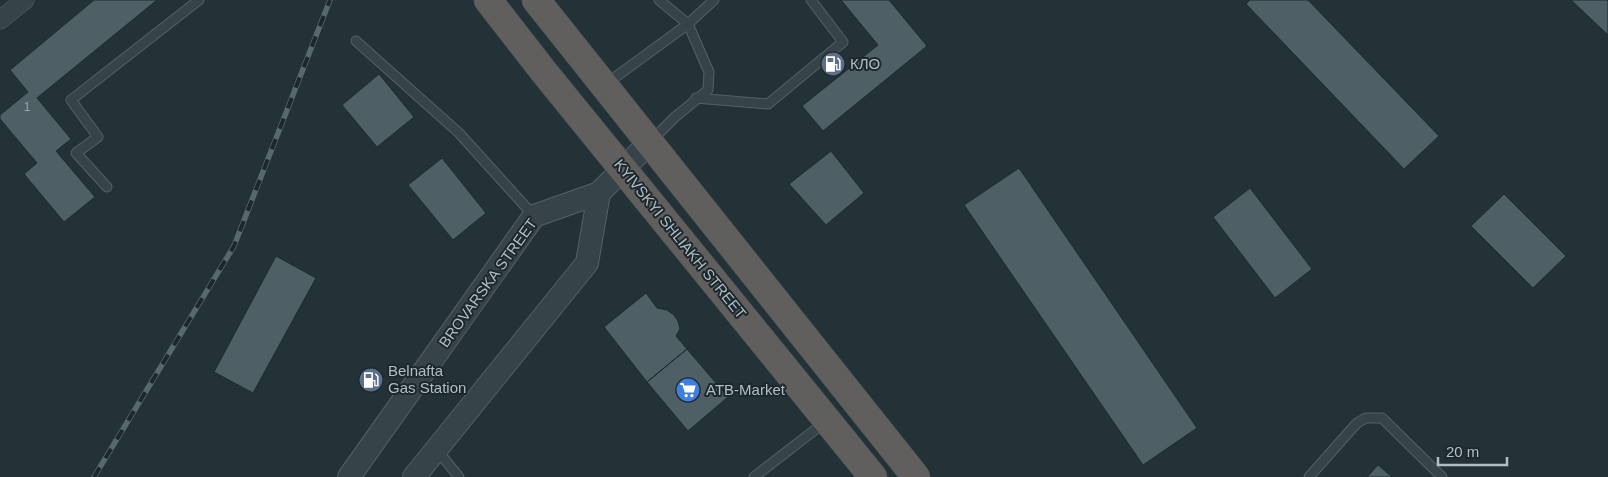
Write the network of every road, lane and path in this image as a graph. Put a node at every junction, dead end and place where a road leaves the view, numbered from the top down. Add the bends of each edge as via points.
1 (25, 0) edge
2 (199, 0) edge
3 (488, 0) edge
4 (659, 0) edge
5 (714, 0) edge
6 (811, 0) edge
7 (542, 4) edge
8 (0, 20) edge
9 (688, 24) junction
10 (356, 41) dead end
11 (604, 85) junction
12 (696, 98) junction
13 (650, 142) junction
14 (623, 169) junction
15 (107, 187) dead end
16 (598, 193) junction
17 (534, 216) junction
18 (827, 420) junction
19 (437, 450) junction
20 (348, 477) edge
21 (414, 477) edge
22 (459, 477) edge
23 (754, 477) edge
24 (873, 477) edge
25 (916, 477) edge
26 (1309, 477) edge
27 (1442, 477) edge

1 - 8 street
2 - 15 lane via 71,100 98,137 76,153
3 - 14 highway, KYIVSKYI SHLIAKH STREET
4 - 9 lane
5 - 9 lane
6 - 12 lane via 843,42 768,104
7 - 11 highway
9 - 11 lane
9 - 12 lane via 709,72 708,90
10 - 17 lane via 459,133
11 - 13 highway
12 - 13 lane
13 - 14 street, BROVARSKA STREET
13 - 25 highway
14 - 16 street, BROVARSKA STREET
14 - 18 highway, KYIVSKYI SHLIAKH STREET
16 - 17 street, BROVARSKA STREET
16 - 19 street via 587,263
17 - 20 street, BROVARSKA STREET
18 - 23 lane
18 - 24 highway, KYIVSKYI SHLIAKH STREET
19 - 21 street
19 - 22 lane
26 - 27 lane via 1366,418 1382,418

